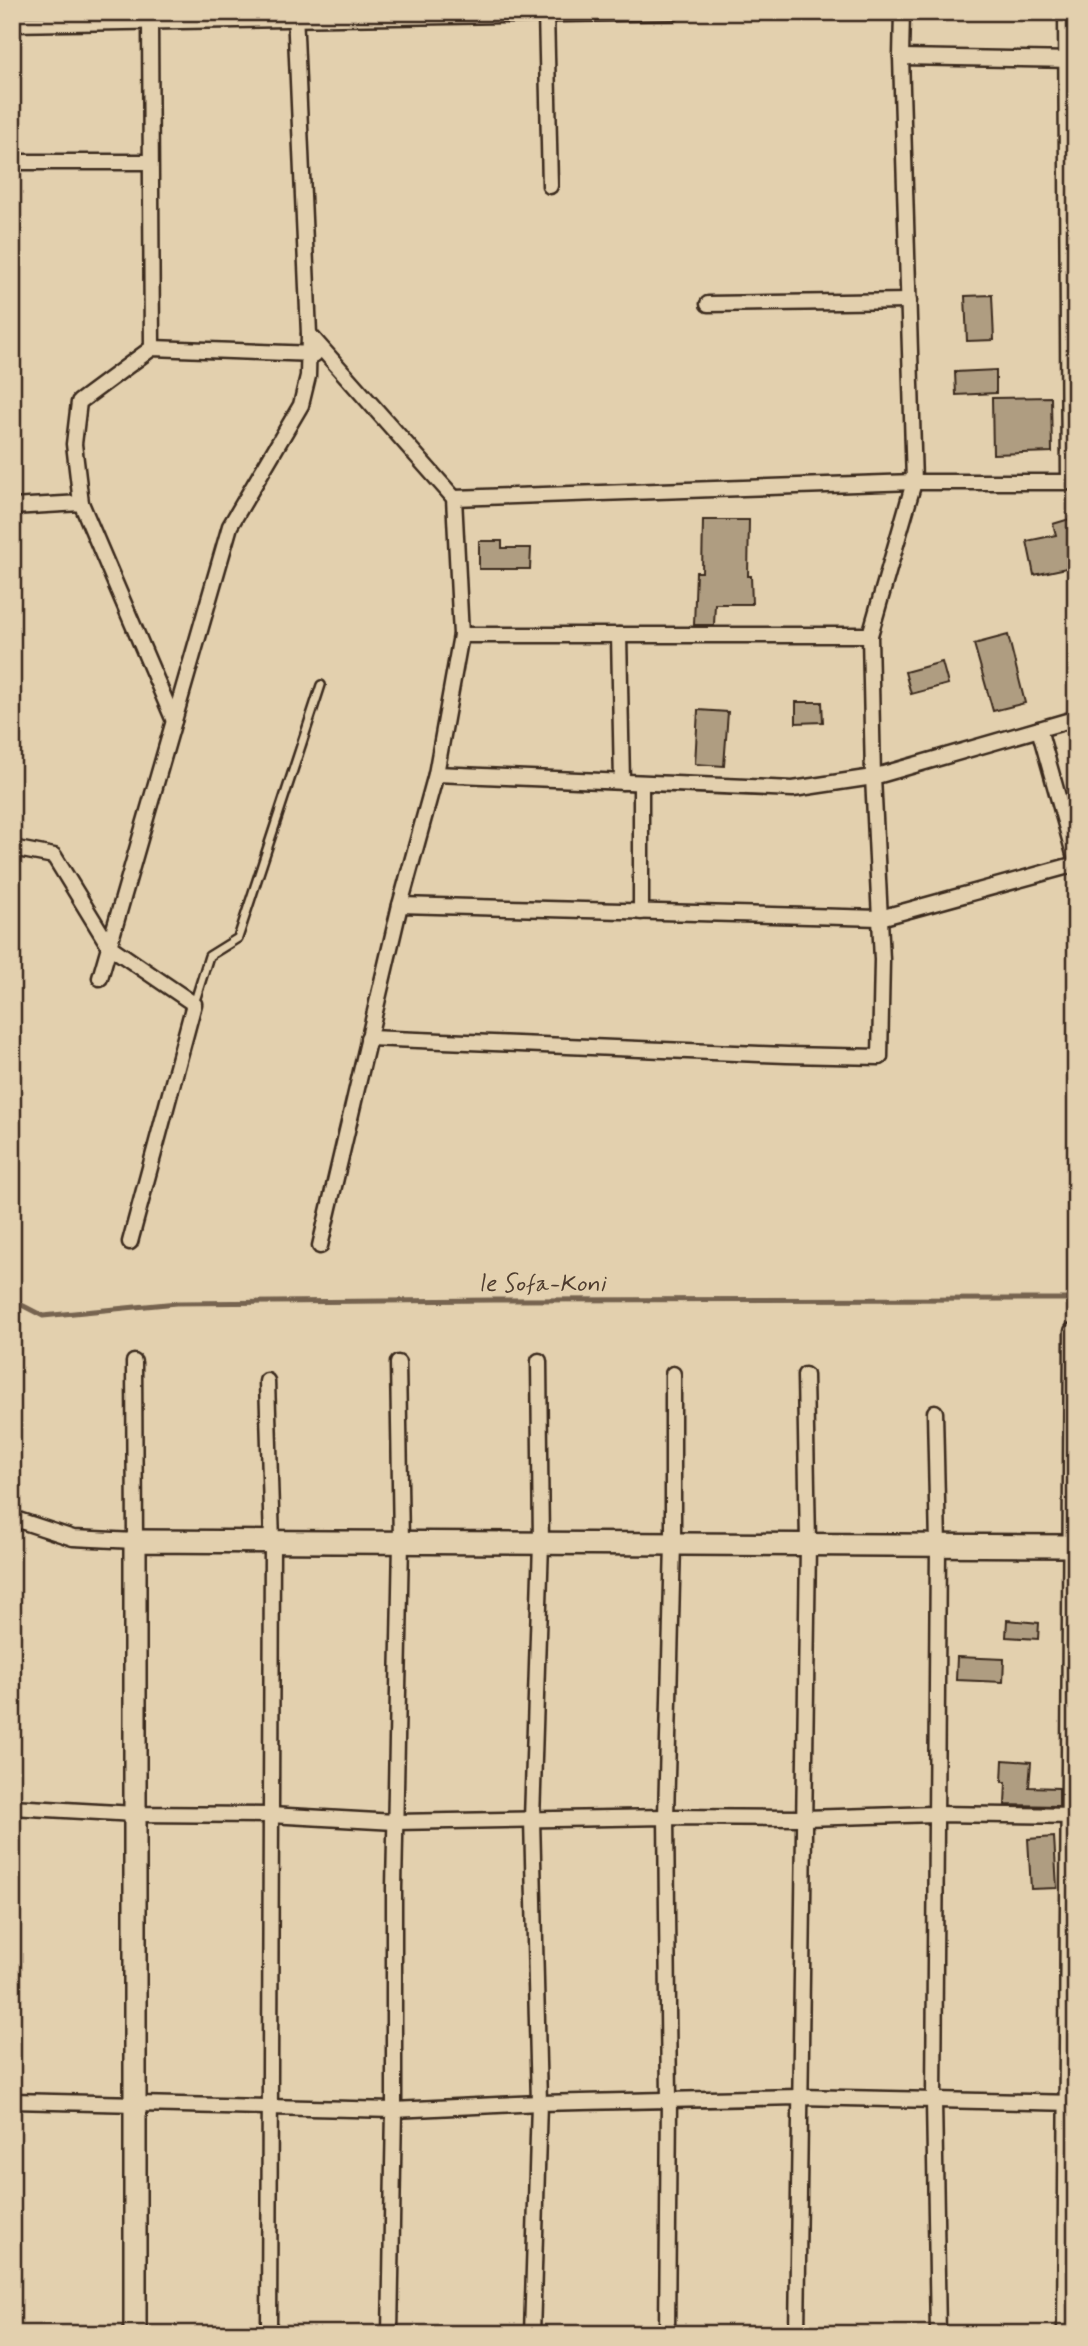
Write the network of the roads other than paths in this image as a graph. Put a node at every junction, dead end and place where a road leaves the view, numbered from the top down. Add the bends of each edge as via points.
1 (674, 12) edge
2 (902, 12) edge
3 (1066, 12) edge
4 (546, 13) edge
5 (295, 16) edge
6 (150, 22) junction
7 (12, 24) edge
8 (901, 57) junction
9 (1071, 60) edge
10 (12, 162) edge
11 (150, 162) junction
12 (550, 186) dead end
13 (909, 301) junction
14 (708, 304) dead end
15 (309, 334) junction
16 (152, 348) junction
17 (308, 354) junction
18 (327, 354) junction
19 (914, 482) junction
20 (1072, 482) edge
21 (454, 498) junction
22 (82, 503) junction
23 (12, 507) edge
24 (461, 635) junction
25 (619, 635) junction
26 (870, 635) junction
27 (321, 685) dead end
28 (1076, 717) edge
29 (174, 721) junction
30 (1039, 729) junction
31 (436, 774) junction
32 (873, 777) junction
33 (622, 782) junction
34 (641, 783) junction
35 (12, 848) edge
36 (1076, 862) edge
37 (400, 905) junction
38 (641, 912) junction
39 (880, 918) junction
40 (109, 946) junction
41 (100, 978) dead end
42 (194, 1004) junction
43 (368, 1038) junction
44 (130, 1242) dead end
45 (320, 1246) dead end
46 (1072, 1331) dead end
47 (539, 1361) dead end
48 (134, 1362) dead end
49 (398, 1363) dead end
50 (673, 1374) dead end
51 (804, 1375) dead end
52 (267, 1381) dead end
53 (935, 1412) dead end
54 (12, 1518) edge
55 (135, 1541) junction
56 (272, 1542) junction
57 (401, 1542) junction
58 (541, 1543) junction
59 (673, 1543) junction
60 (808, 1544) junction
61 (938, 1546) junction
62 (1072, 1546) edge
63 (12, 1807) edge
64 (135, 1814) junction
65 (935, 1814) junction
66 (270, 1815) junction
67 (1073, 1816) edge
68 (666, 1817) junction
69 (805, 1818) junction
70 (532, 1819) junction
71 (395, 1822) junction
72 (799, 2096) junction
73 (669, 2100) junction
74 (12, 2101) edge
75 (934, 2101) junction
76 (135, 2103) junction
77 (539, 2103) junction
78 (1071, 2103) edge
79 (271, 2106) junction
80 (394, 2110) junction
81 (135, 2334) edge
82 (269, 2334) edge
83 (390, 2334) edge
84 (532, 2334) edge
85 (667, 2334) edge
86 (797, 2334) edge
87 (937, 2334) edge
88 (1065, 2334) edge

1 - 4 street
2 - 8 street
3 - 9 street
4 - 5 street
4 - 12 street
5 - 6 street
5 - 15 street
6 - 7 street
6 - 11 street
8 - 9 street
8 - 13 street
9 - 20 street
10 - 11 street
11 - 16 street
13 - 14 street
13 - 19 street
15 - 17 street
15 - 18 street
16 - 17 street
16 - 22 street via 79,402 74,444
17 - 18 street
17 - 29 street via 301,405 230,526
18 - 21 street
19 - 20 street
19 - 21 street
19 - 26 street
21 - 24 street
22 - 23 street
22 - 29 street
24 - 25 street
24 - 31 street
25 - 26 street
25 - 33 street
26 - 32 street
27 - 42 lane via 238,938 209,956
28 - 30 street
29 - 40 street
30 - 32 street
30 - 36 street
31 - 33 street
31 - 37 street
32 - 34 street via 793,789
32 - 39 street
33 - 34 street
34 - 38 street
35 - 40 street via 54,856
36 - 39 street
37 - 38 street
37 - 43 street
38 - 39 street
39 - 43 street via 880,1057
40 - 41 street
40 - 42 street
42 - 44 street
43 - 45 street
46 - 62 street
47 - 58 street
48 - 55 street
49 - 57 street
50 - 59 street
51 - 60 street
52 - 56 street
53 - 61 street
54 - 55 street via 73,1538
55 - 56 street
55 - 64 street
56 - 57 street
56 - 66 street
57 - 58 street
57 - 71 street
58 - 59 street
58 - 70 street
59 - 60 street
59 - 68 street
60 - 61 street
60 - 69 street
61 - 62 street
61 - 65 street
62 - 67 street
63 - 64 street
64 - 66 street
64 - 76 street
65 - 67 street
65 - 69 street
65 - 75 street
66 - 71 street
66 - 79 street
67 - 78 street
68 - 69 street
68 - 70 street
68 - 73 street
69 - 72 street
70 - 71 street
70 - 77 street
71 - 80 street
72 - 73 street
72 - 75 street
72 - 86 street
73 - 77 street
73 - 85 street
74 - 76 street
75 - 78 street
75 - 87 street
76 - 79 street
76 - 81 street
77 - 80 street
77 - 84 street
78 - 88 street
79 - 80 street
79 - 82 street
80 - 83 street

